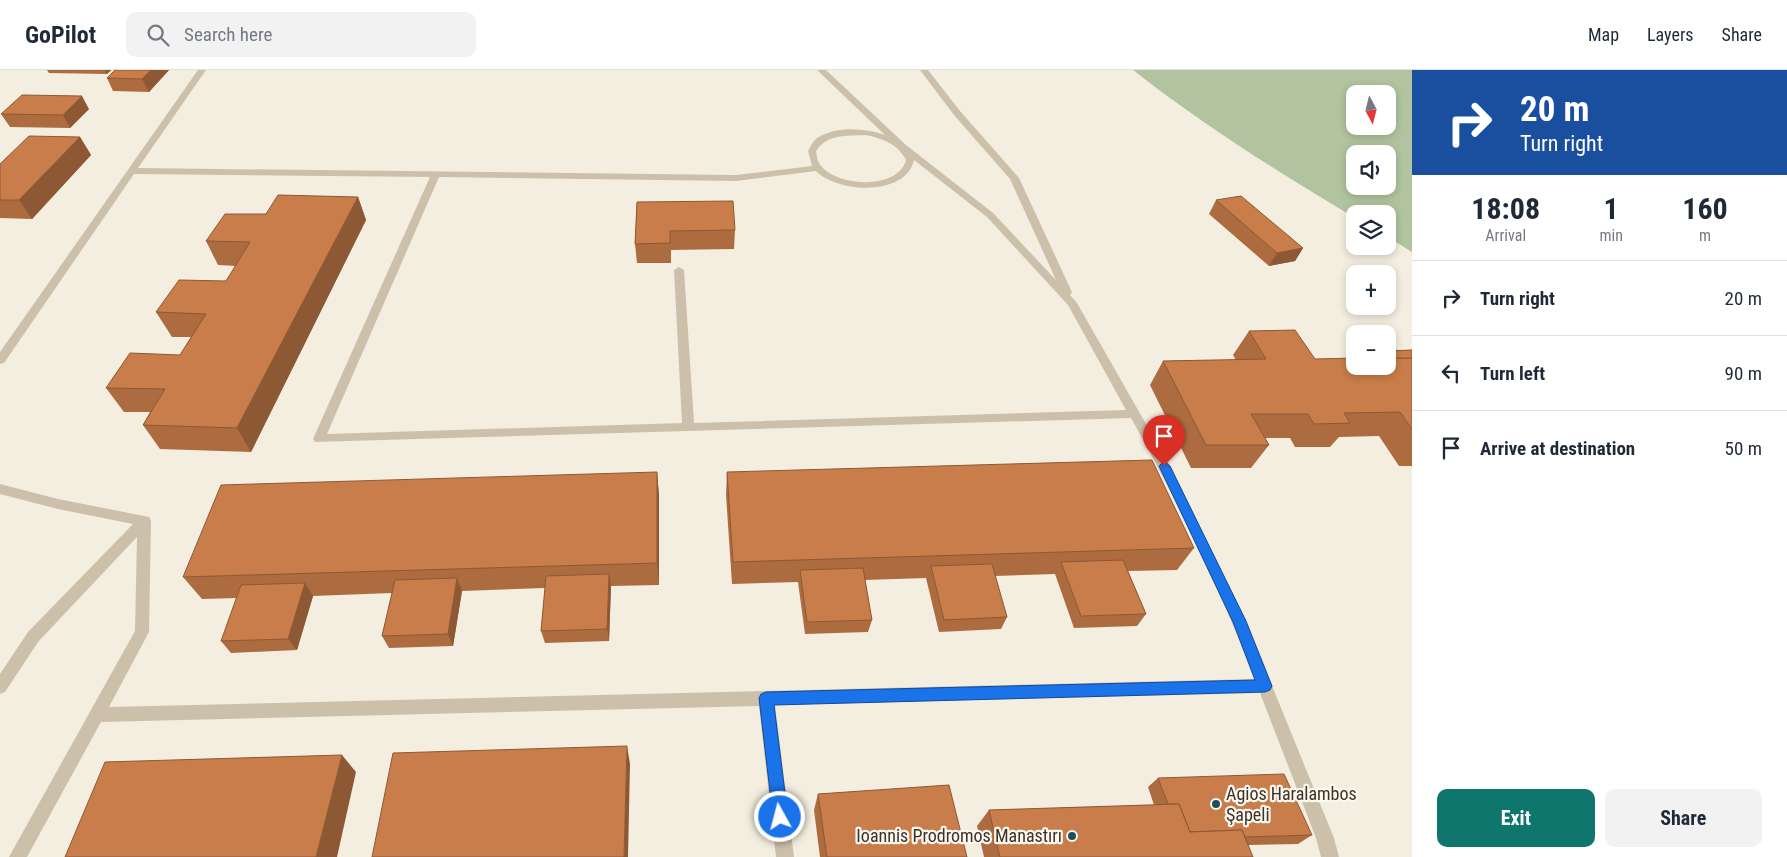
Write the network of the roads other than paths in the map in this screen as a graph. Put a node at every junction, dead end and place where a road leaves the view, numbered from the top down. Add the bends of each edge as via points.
1 (202, 70) edge
2 (821, 70) edge
3 (924, 70) edge
4 (903, 147) junction
5 (816, 168) junction
6 (130, 171) junction
7 (435, 175) junction
8 (679, 270) dead end
9 (1072, 303) junction
10 (0, 360) edge
11 (1135, 414) junction
12 (688, 428) junction
13 (0, 489) edge
14 (144, 521) junction
15 (1265, 686) junction
16 (0, 687) edge
17 (766, 698) junction
18 (96, 715) junction
19 (18, 857) edge
20 (785, 857) edge
21 (1330, 857) edge

1 - 6 lane
2 - 4 lane
3 - 9 lane via 1014,178
4 - 5 lane via 876,134 837,134 823,139 812,149 810,155
4 - 5 lane via 910,160 905,172 899,178 879,184 843,182
4 - 9 lane via 990,215
5 - 7 lane via 736,178
6 - 7 lane
6 - 10 lane
7 - 12 lane via 318,439
8 - 12 lane
9 - 11 lane
11 - 12 lane
11 - 15 lane via 1164,466 1235,613
13 - 14 lane
14 - 16 lane via 32,637
14 - 18 lane via 142,632
15 - 17 lane
15 - 21 lane
17 - 18 lane
17 - 20 lane
18 - 19 lane

